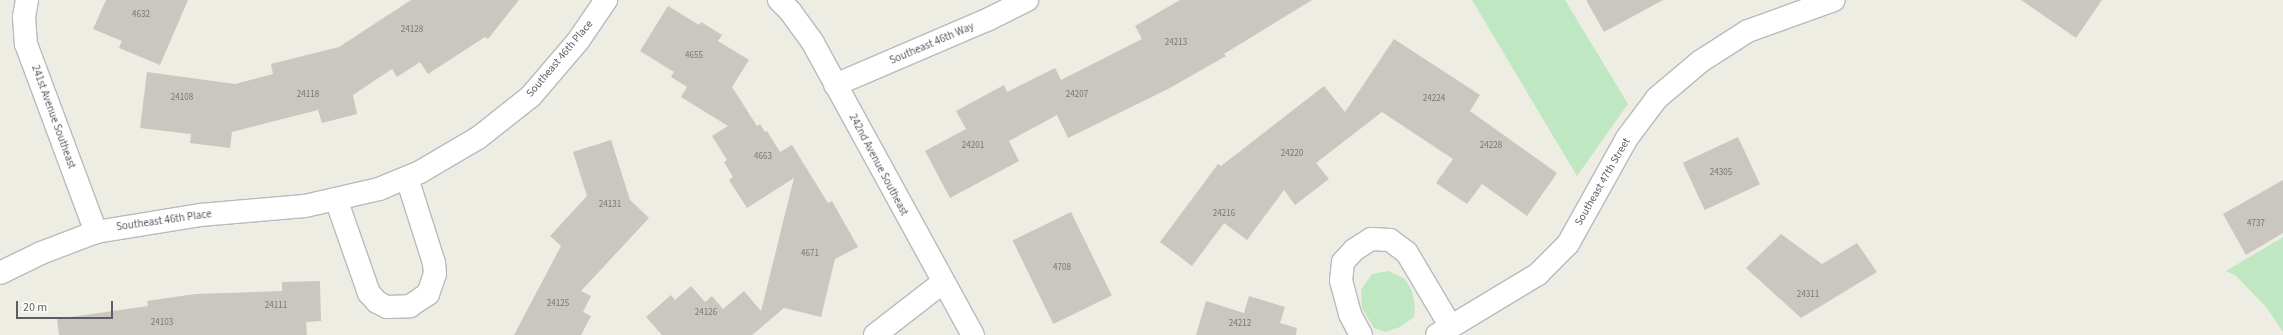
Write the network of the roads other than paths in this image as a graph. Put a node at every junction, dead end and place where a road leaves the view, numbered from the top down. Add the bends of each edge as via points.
1 (26, 0) edge
2 (606, 0) edge
3 (778, 0) edge
4 (1028, 0) edge
5 (1834, 0) edge
6 (835, 85) junction
7 (407, 178) junction
8 (336, 199) junction
9 (96, 232) junction
10 (0, 273) edge
11 (942, 283) junction
12 (1444, 331) edge
13 (875, 335) edge
14 (972, 335) edge
15 (1361, 335) edge

1 - 9 street, 241st Avenue Southeast via 26,44
2 - 7 street, Southeast 46th Place via 578,41 531,96 478,138
3 - 6 street, 242nd Avenue Southeast via 790,10 813,43
4 - 6 street, Southeast 46th Way
5 - 12 street, Southeast 47th Street via 1748,31 1701,61 1658,98 1627,138 1568,244 1538,274
6 - 11 street, 242nd Avenue Southeast
7 - 8 street, Southeast 46th Place via 379,189
7 - 8 street via 434,263 435,274 428,294 410,306 387,307 369,293
8 - 9 street, Southeast 46th Place via 305,206 200,215
9 - 10 street, Southeast 46th Place via 41,252
11 - 13 street
11 - 14 street, 242nd Avenue Southeast
12 - 15 street via 1407,253 1390,240 1371,239 1354,250 1343,262 1341,280 1350,314

